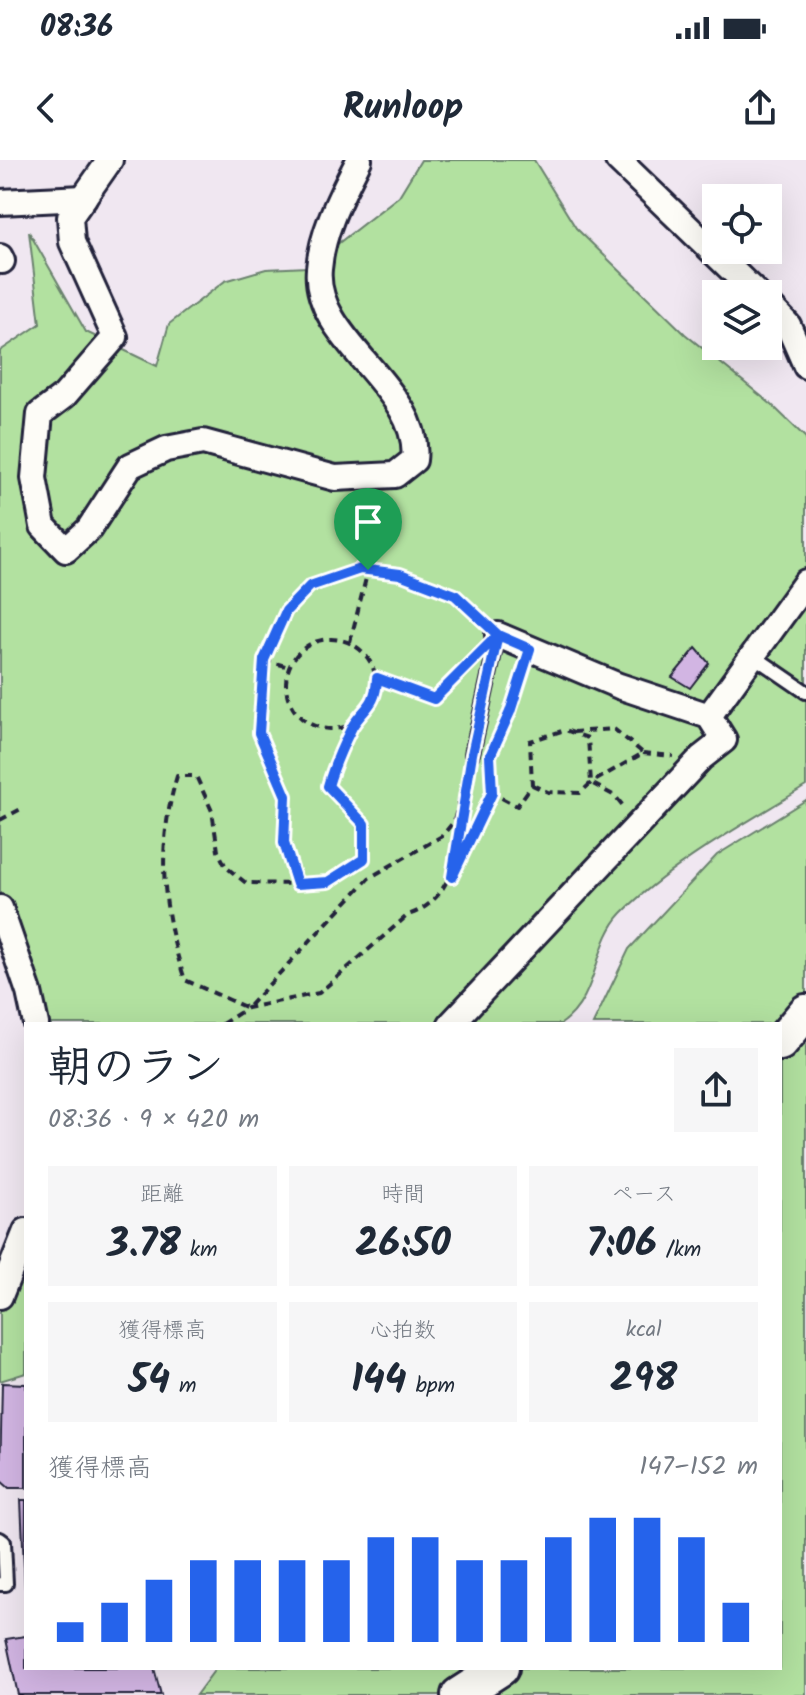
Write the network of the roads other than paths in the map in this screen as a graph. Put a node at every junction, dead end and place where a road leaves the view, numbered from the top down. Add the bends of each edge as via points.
1 (110, 160) edge
2 (359, 160) edge
3 (618, 160) edge
4 (84, 198) junction
5 (0, 202) edge
6 (742, 280) edge
7 (797, 318) edge
8 (806, 366) edge
9 (803, 591) edge
10 (498, 635) joint
11 (752, 655) junction
12 (806, 692) edge
13 (709, 716) junction
14 (472, 754) road end
15 (0, 908) edge
16 (806, 1012) edge
17 (36, 1022) edge
18 (453, 1022) edge
19 (782, 1041) edge
20 (24, 1236) edge
21 (0, 1296) edge
22 (0, 1539) edge
23 (0, 1584) edge
24 (498, 1670) edge
25 (459, 1695) edge

1 - 4 street
2 - 4 street via 327,233 318,271 326,304 417,438 414,460 395,475 335,478 203,442 166,449 130,466 89,529 66,550 43,526 34,478 40,414 64,396 115,337 72,242 70,217
3 - 6 street
4 - 5 street
7 - 8 street
9 - 11 street
10 - 13 street via 619,686
10 - 14 lane
11 - 12 lane
11 - 13 street
13 - 18 street via 724,740 701,758
15 - 17 street
16 - 19 street
20 - 21 street
22 - 23 lane via 6,1584
24 - 25 street

